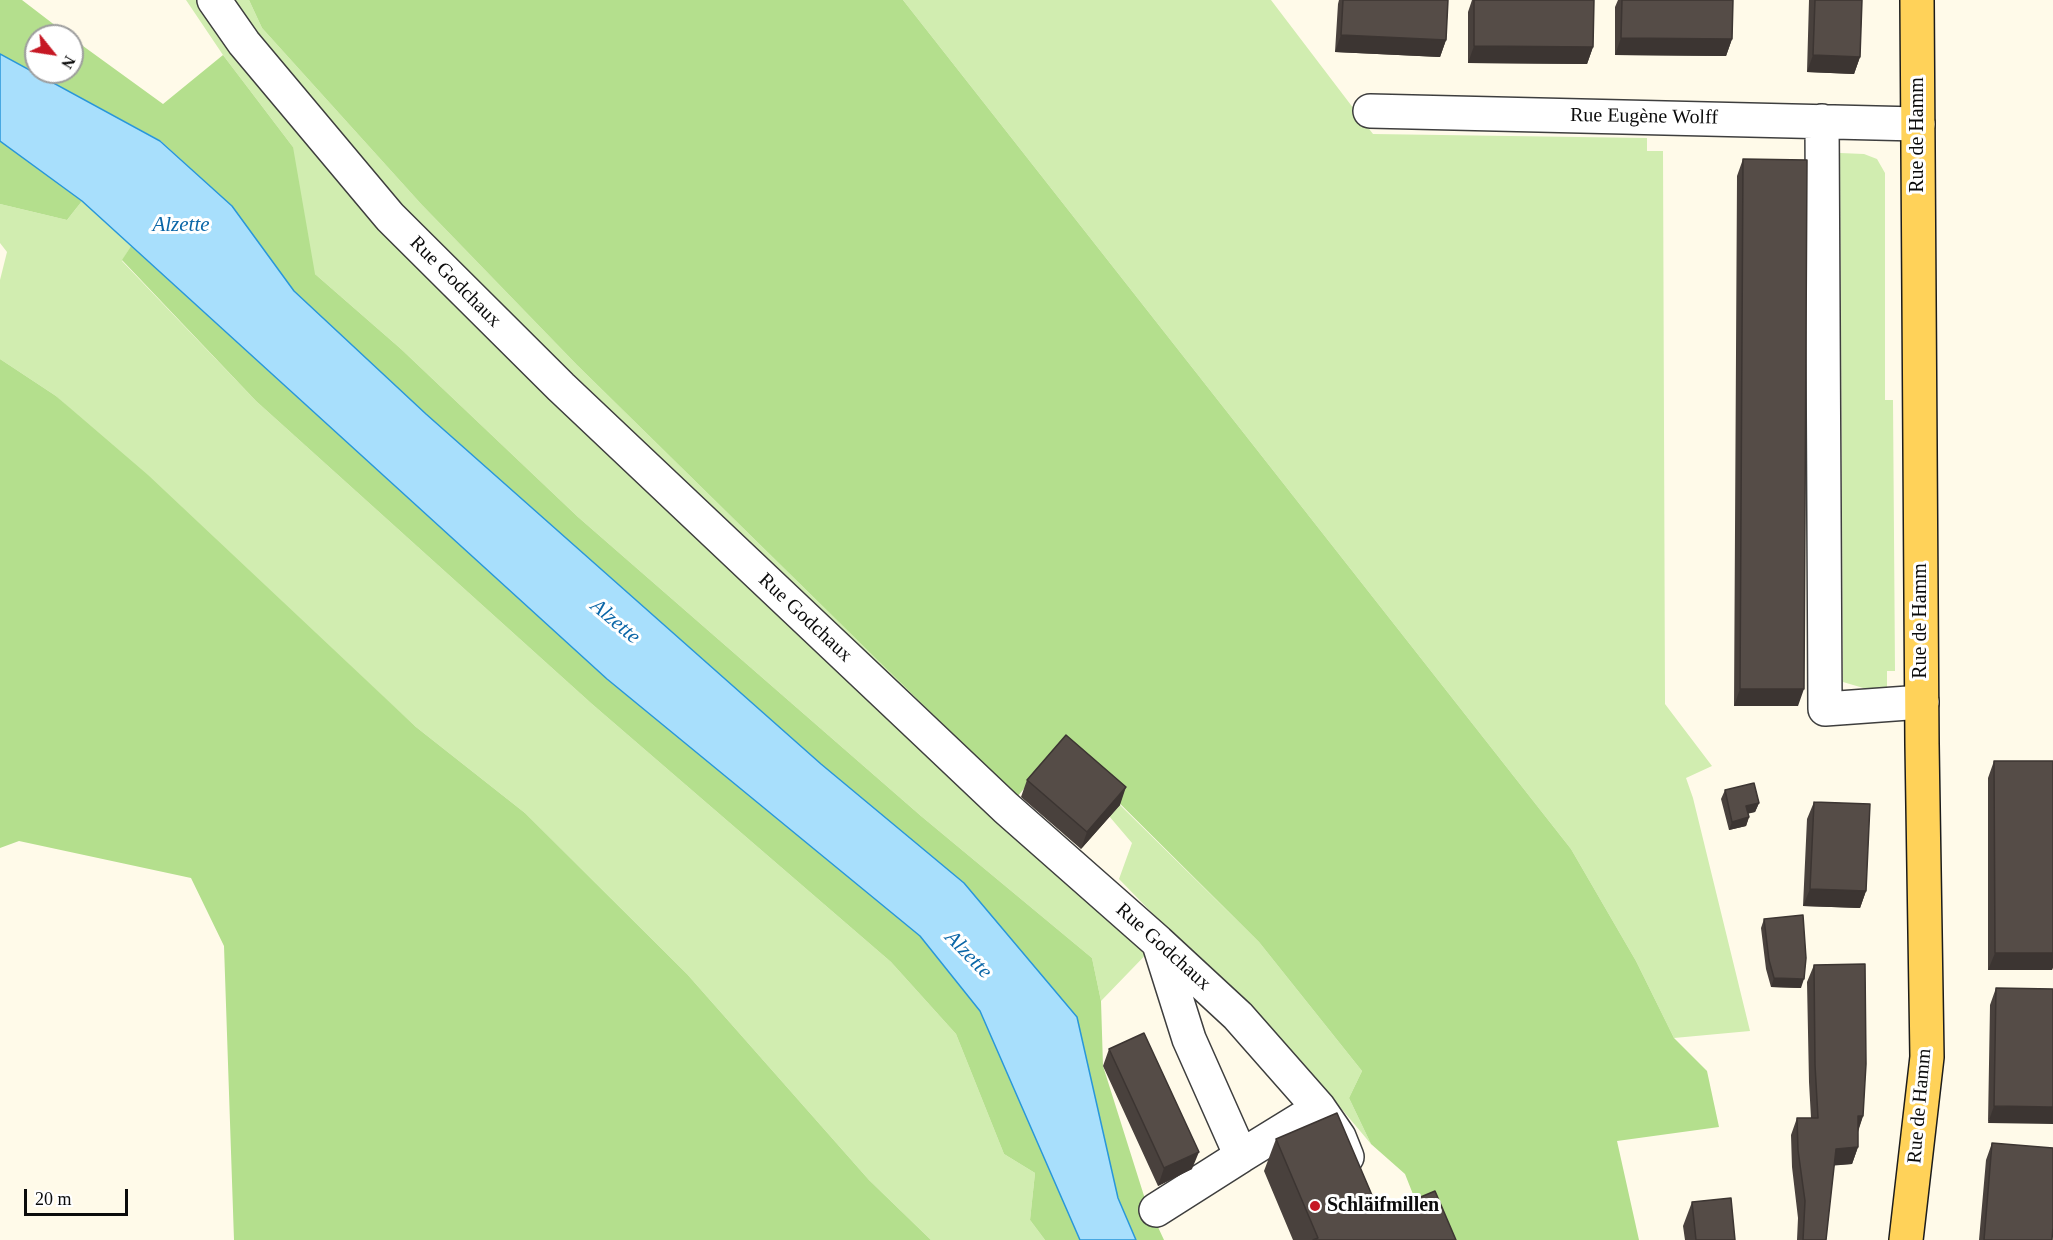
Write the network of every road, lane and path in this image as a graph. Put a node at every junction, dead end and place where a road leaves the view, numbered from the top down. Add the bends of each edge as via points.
1 (214, 0) edge
2 (1917, 0) edge
3 (1370, 111) dead end
4 (1822, 122) junction
5 (1918, 124) junction
6 (1922, 702) junction
7 (1158, 942) junction
8 (1319, 1108) junction
9 (1241, 1156) junction
10 (1361, 1188) edge
11 (1156, 1210) dead end
12 (1906, 1240) edge

1 - 7 street, Rue Godchaux via 244,43 390,217 544,371 998,800
2 - 5 main road, Rue de Hamm
3 - 4 street, Rue Eugène Wolff
4 - 5 street, Rue Eugène Wolff
4 - 6 street via 1825,709
5 - 6 main road, Rue de Hamm
6 - 12 main road, Rue de Hamm via 1926,1058
7 - 8 street, Rue Godchaux via 1238,1016
7 - 9 street via 1189,1039
8 - 9 street
8 - 10 street, Rue Godchaux via 1339,1137
9 - 11 street

